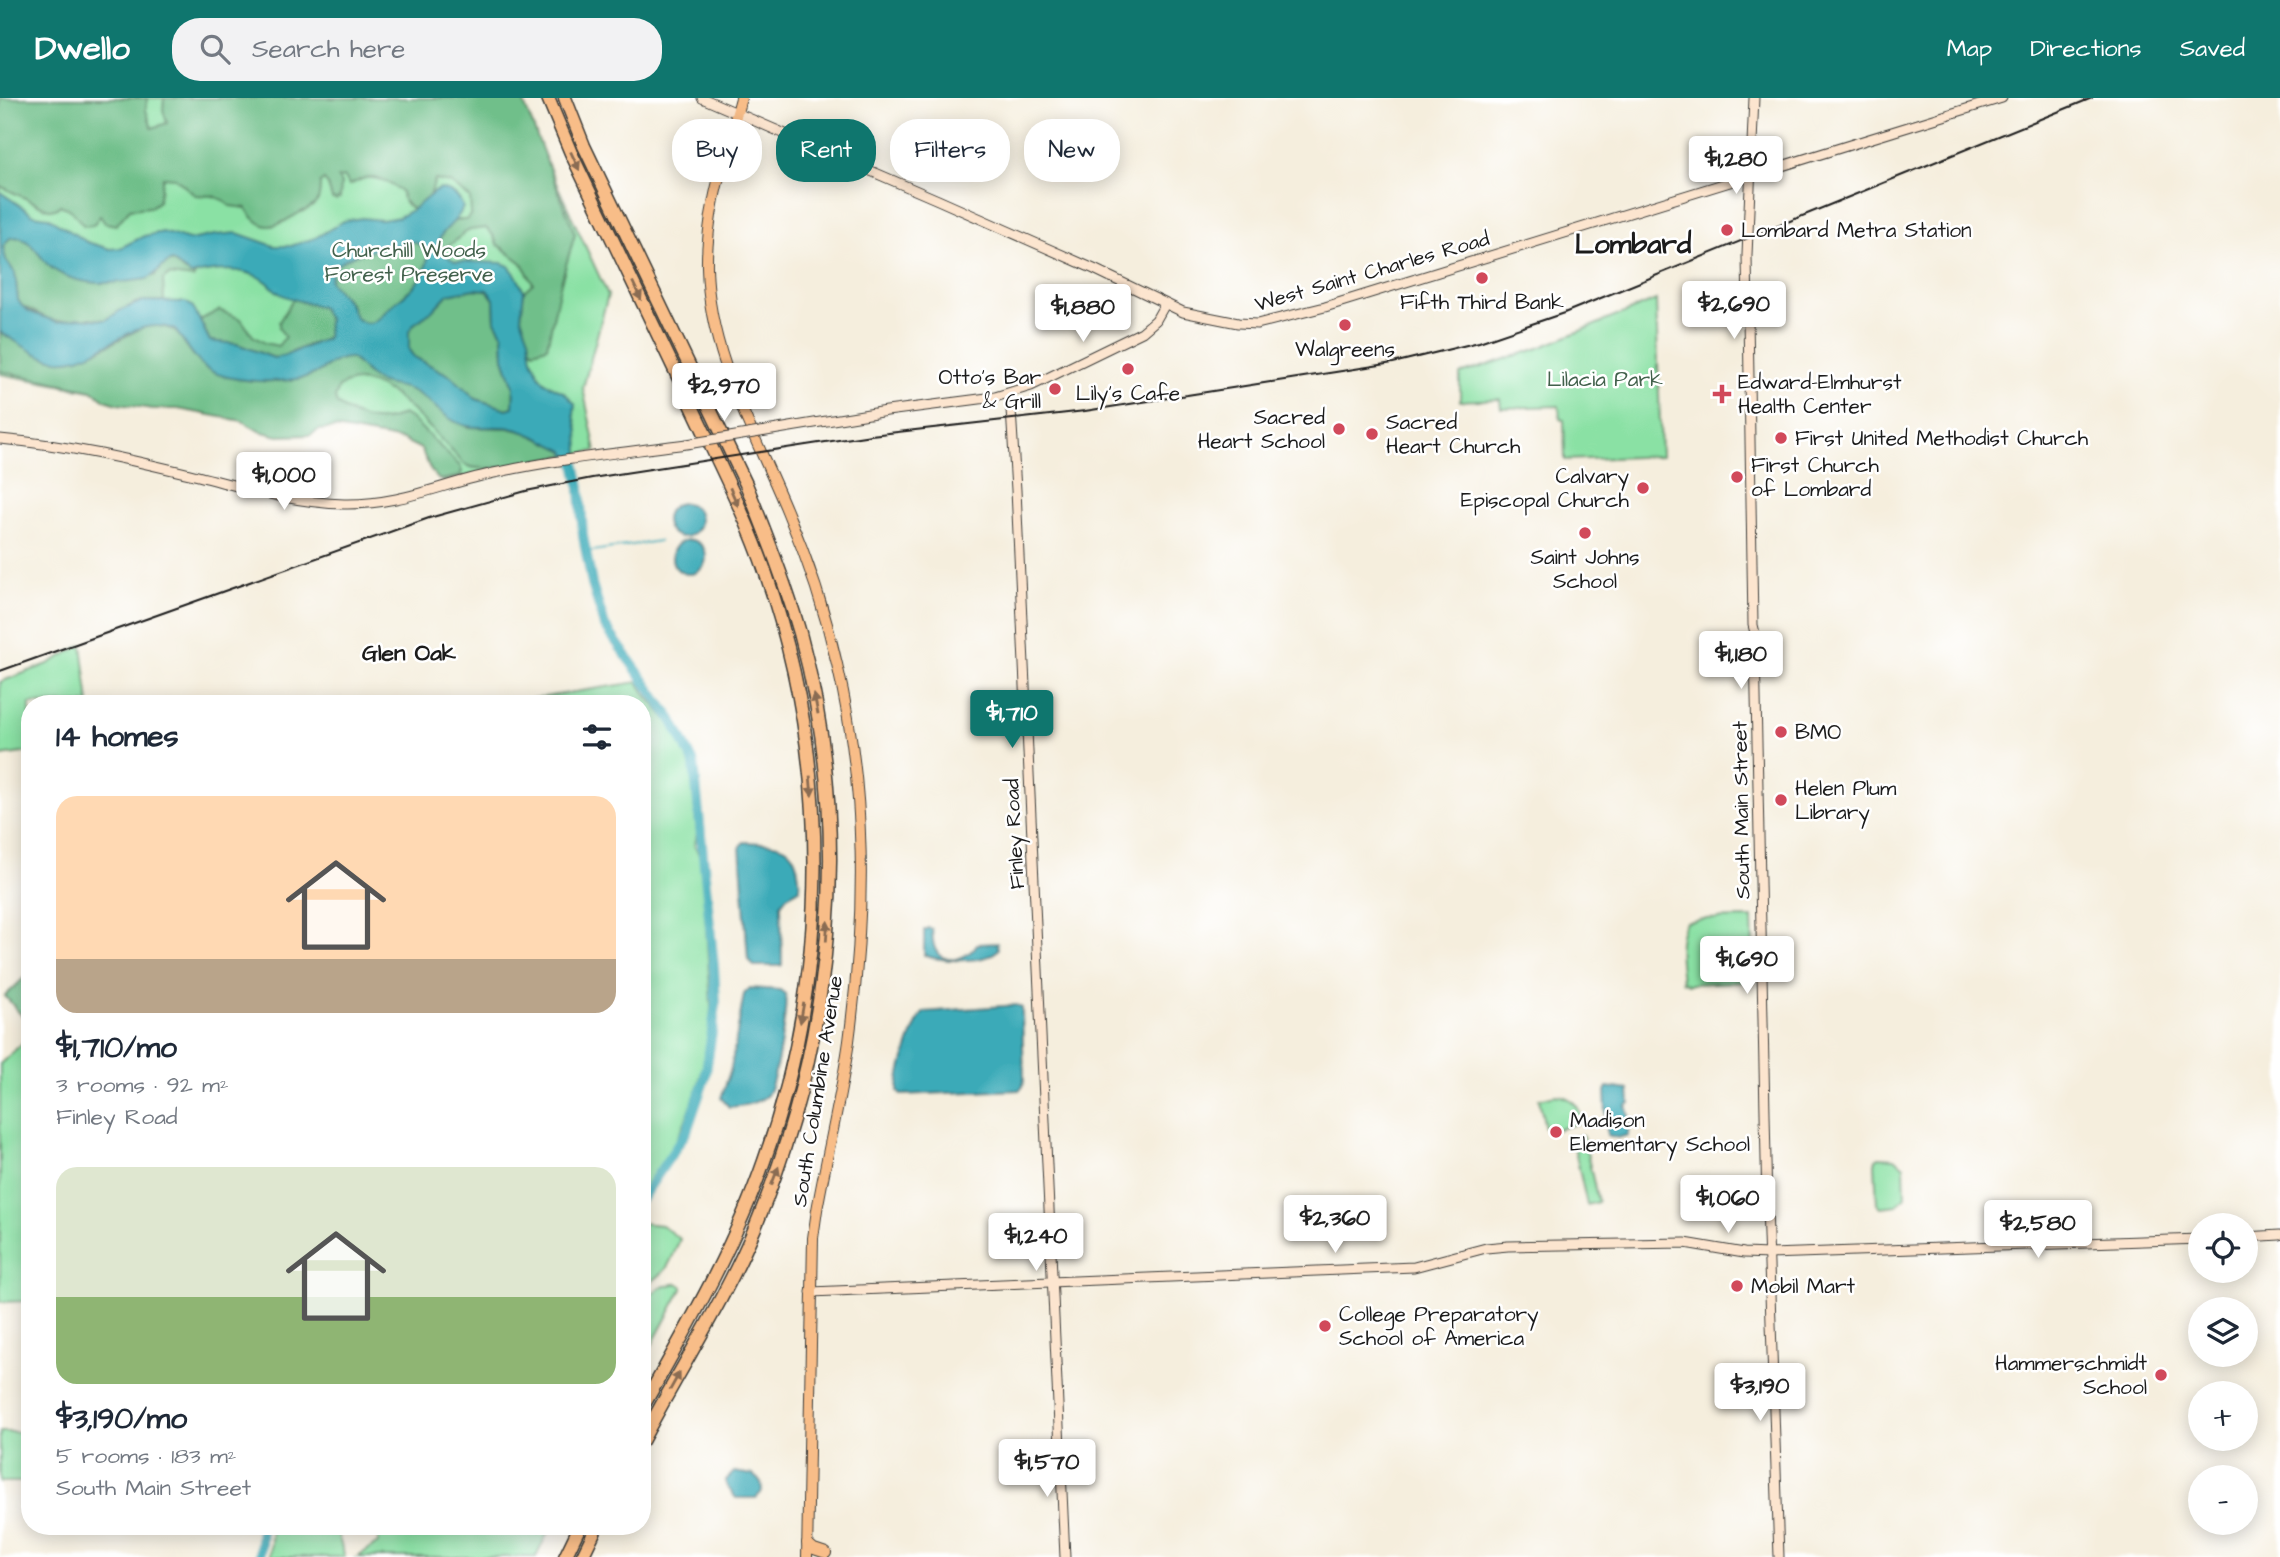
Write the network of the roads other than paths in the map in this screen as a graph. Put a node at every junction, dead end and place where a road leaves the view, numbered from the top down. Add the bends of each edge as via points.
1 (548, 98) edge
2 (565, 98) edge
3 (702, 98) edge
4 (741, 98) edge
5 (1754, 98) edge
6 (2001, 98) edge
7 (737, 113) junction
8 (1751, 175) junction
9 (1165, 304) junction
10 (1010, 393) junction
11 (0, 439) edge
12 (2280, 1236) edge
13 (2258, 1237) edge
14 (2188, 1239) edge
15 (1769, 1254) junction
16 (1052, 1281) junction
17 (811, 1292) junction
18 (651, 1392) edge
19 (651, 1424) edge
20 (576, 1535) edge
21 (593, 1535) edge
22 (807, 1543) junction
23 (565, 1557) edge
24 (582, 1557) edge
25 (807, 1557) edge
26 (814, 1557) edge
27 (1065, 1557) edge
28 (1779, 1557) edge

1 -> 18 highway via 731,489 766,574 800,706 812,802 811,952 799,1033 782,1102 739,1224
19 -> 2 highway via 734,1272 791,1130 814,1036 826,953 828,805 806,658 784,580 746,484
3 - 7 main road, West Saint Charles Road
4 - 7 main road, South Columbine Avenue
5 - 8 main road, South Main Street
6 - 8 main road, West Saint Charles Road
7 - 9 main road, West Saint Charles Road
7 - 17 main road, South Columbine Avenue via 710,220 711,308 735,394 787,510 823,611 846,707 860,808 859,954 848,1044 817,1210
8 - 9 main road, West Saint Charles Road via 1263,323 1238,323
8 - 15 main road, South Main Street via 1747,278
9 - 10 main road via 1142,332
10 - 11 main road, bridge via 486,474 375,503 341,504 275,495 50,443
10 - 16 main road, Finley Road
12 - 13 main road
14 - 15 main road
15 - 16 main road via 1685,1242 1494,1247 1414,1267
15 - 28 main road, South Main Street
16 - 17 main road
16 - 27 main road, Finley Road
17 - 22 main road, South Columbine Avenue
20 - 23 highway
21 - 24 highway
22 - 25 main road, South Columbine Avenue
22 - 26 main road via 826,1553

